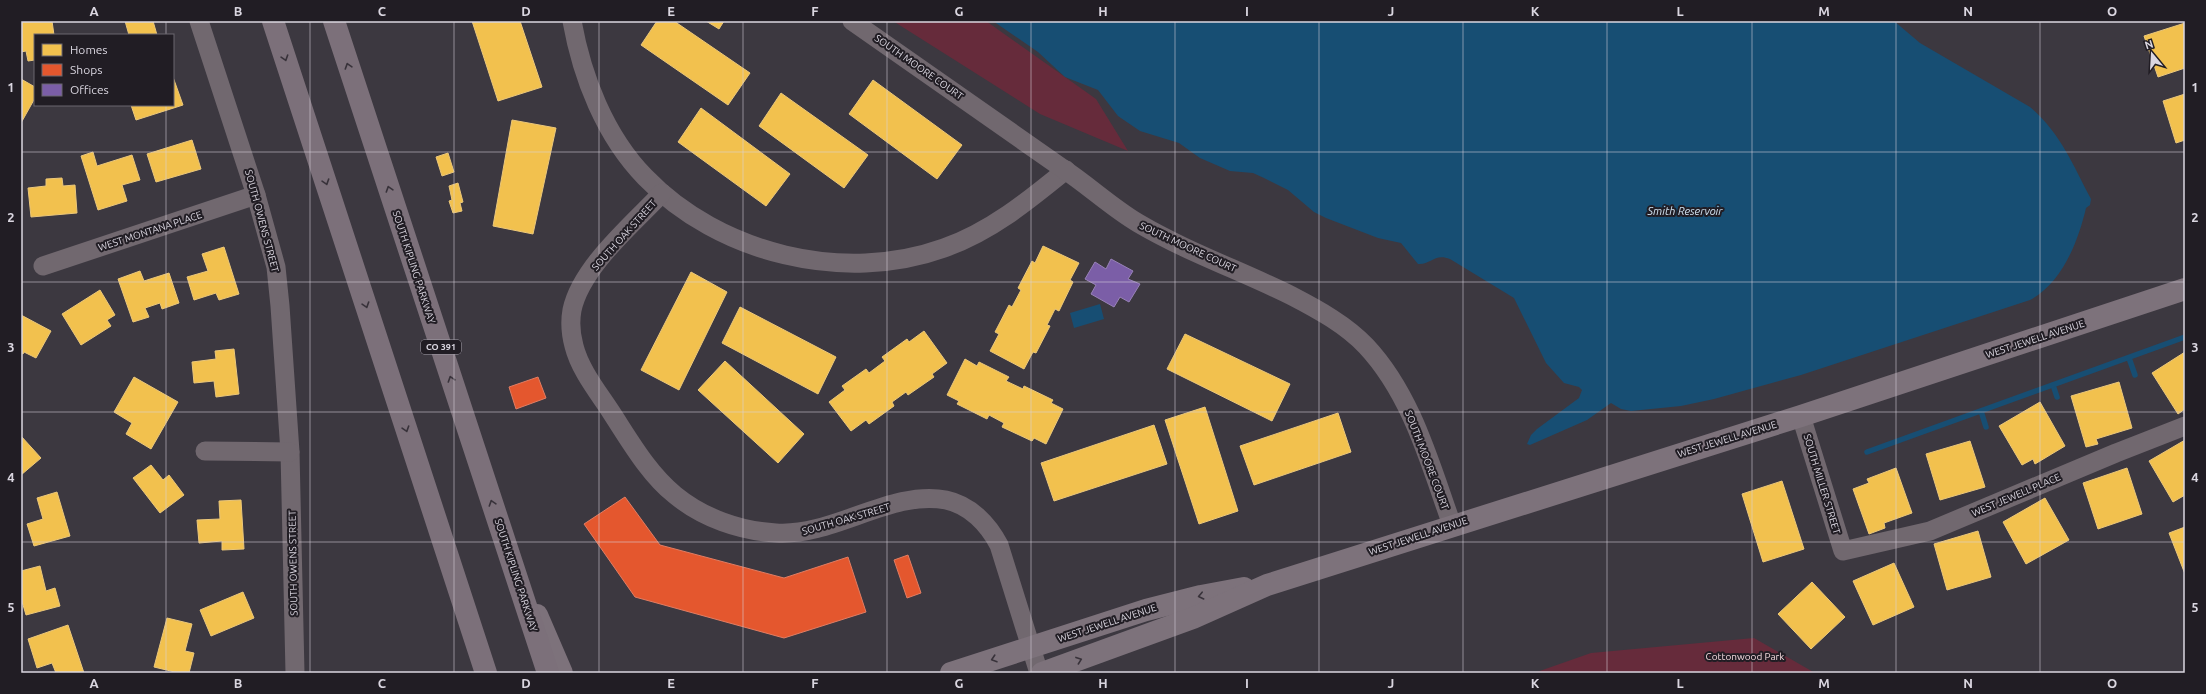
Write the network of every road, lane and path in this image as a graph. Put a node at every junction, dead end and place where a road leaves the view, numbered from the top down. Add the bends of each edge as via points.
1 (199, 21) edge
2 (273, 21) edge
3 (334, 21) edge
4 (572, 21) edge
5 (852, 21) edge
6 (1066, 170) junction
7 (662, 193) junction
8 (256, 195) junction
9 (43, 266) dead end
10 (2185, 289) edge
11 (1801, 416) junction
12 (2185, 426) edge
13 (204, 451) dead end
14 (290, 452) junction
15 (1452, 525) junction
16 (1843, 551) joint
17 (510, 558) junction
18 (1267, 585) junction
19 (458, 588) junction
20 (1031, 648) junction
21 (295, 673) edge
22 (478, 673) edge
23 (486, 673) edge
24 (548, 673) edge
25 (562, 673) edge
26 (951, 673) edge
27 (1039, 673) edge
28 (1042, 673) edge

1 - 8 street, SOUTH OWENS STREET
2 -> 19 main road
17 -> 3 main road, SOUTH KIPLING PARKWAY / CO 391
4 - 7 street via 584,70 607,126 636,166
5 - 6 street, SOUTH MOORE COURT
6 - 7 street via 1014,211 967,239 920,256 872,263 823,262 754,245 715,229
6 - 15 street, SOUTH MOORE COURT via 1139,224 1315,308 1365,345 1387,372 1410,414
7 - 20 street, SOUTH OAK STREET via 598,260 585,279 572,311 571,328 574,346 588,376 650,470 676,495 701,512 759,532 811,531 894,504 912,501 944,500 958,503 973,512 993,534 999,545
8 - 9 street, WEST MONTANA PLACE
8 - 14 street, SOUTH OWENS STREET via 276,267
10 - 11 main road, WEST JEWELL AVENUE
11 - 15 main road, WEST JEWELL AVENUE
11 - 16 street, SOUTH MILLER STREET
12 - 16 street, WEST JEWELL PLACE via 1930,532
13 - 14 street
14 - 21 street, SOUTH OWENS STREET
15 - 18 main road, WEST JEWELL AVENUE
17 - 24 main road, SOUTH KIPLING PARKWAY / CO 391
17 - 25 main road
18 -> 20 main road, WEST JEWELL AVENUE via 1222,591 1178,601
28 -> 18 main road, WEST JEWELL AVENUE via 1193,618
19 - 22 main road
19 - 23 main road
20 -> 26 main road, WEST JEWELL AVENUE
20 - 27 street, SOUTH OAK STREET

